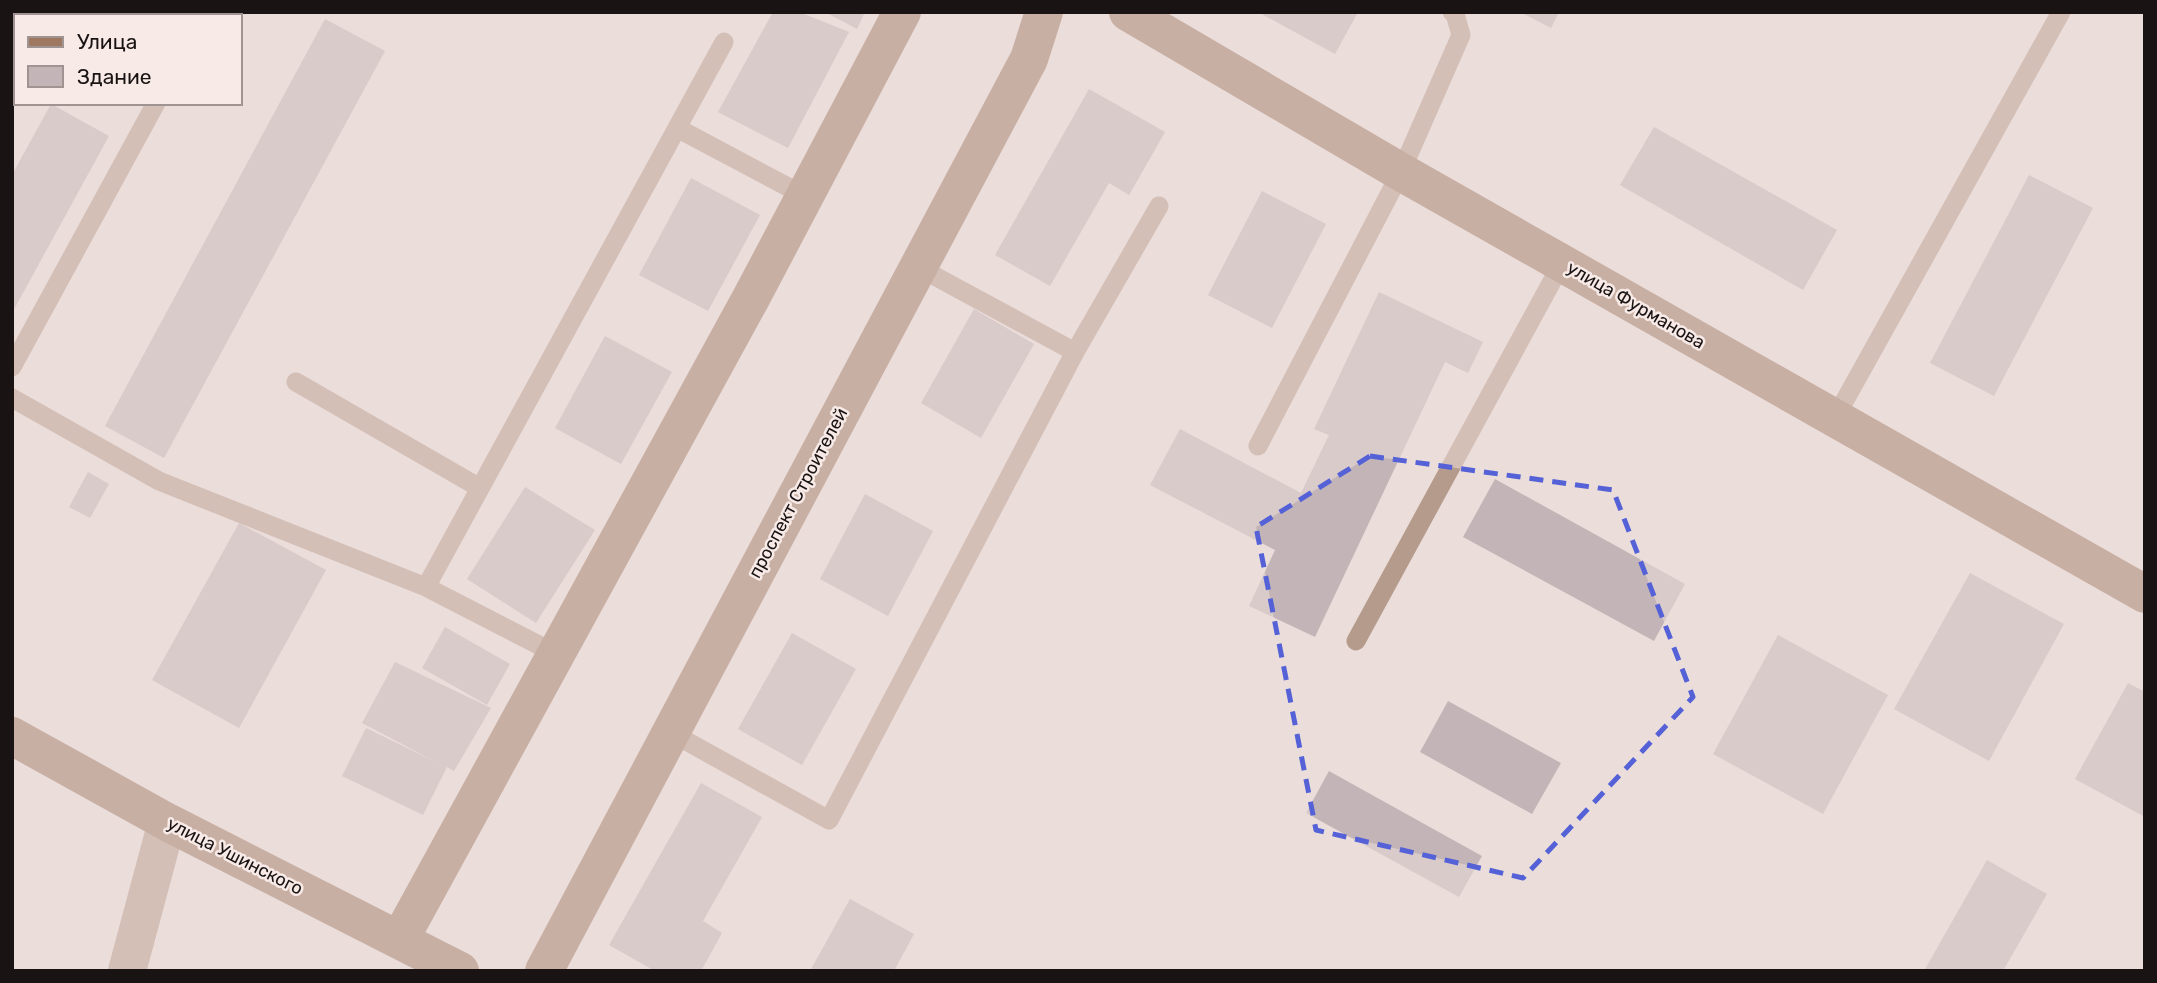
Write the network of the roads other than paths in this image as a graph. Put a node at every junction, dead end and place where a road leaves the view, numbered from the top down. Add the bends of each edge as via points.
1 (902, 12) edge
2 (1044, 12) edge
3 (1128, 12) edge
4 (1452, 12) edge
5 (2061, 12) edge
6 (724, 42) dead end
7 (155, 105) edge
8 (677, 128) junction
9 (1401, 172) junction
10 (805, 196) junction
11 (1159, 206) dead end
12 (1562, 263) junction
13 (918, 267) junction
14 (1075, 352) junction
15 (12, 367) edge
16 (296, 382) dead end
17 (12, 398) edge
18 (1835, 418) junction
19 (1258, 446) dead end
20 (480, 488) junction
21 (426, 587) junction
22 (2145, 594) edge
23 (1356, 641) dead end
24 (556, 654) junction
25 (670, 732) junction
26 (12, 736) edge
27 (167, 822) junction
28 (400, 939) junction
29 (127, 971) edge
30 (460, 971) edge
31 (544, 971) edge

1 - 10 street
2 - 13 street, проспект Строителей via 1029,59
3 - 9 street, улица Фурманова
4 - 9 lane via 1461,34
5 - 18 lane
6 - 8 lane
7 - 15 lane
8 - 10 lane
8 - 20 lane
9 - 12 street, улица Фурманова
9 - 19 lane
10 - 24 street
11 - 14 lane
12 - 18 street, улица Фурманова
12 - 23 lane
13 - 14 lane
13 - 25 street, проспект Строителей
14 - 25 lane via 828,820
16 - 20 lane
17 - 21 lane via 159,481
18 - 22 street, улица Фурманова
20 - 21 lane
21 - 24 lane
24 - 28 street
25 - 31 street, проспект Строителей
26 - 27 street, улица Ушинского
27 - 28 street, улица Ушинского
27 - 29 street
28 - 30 street, улица Ушинского

